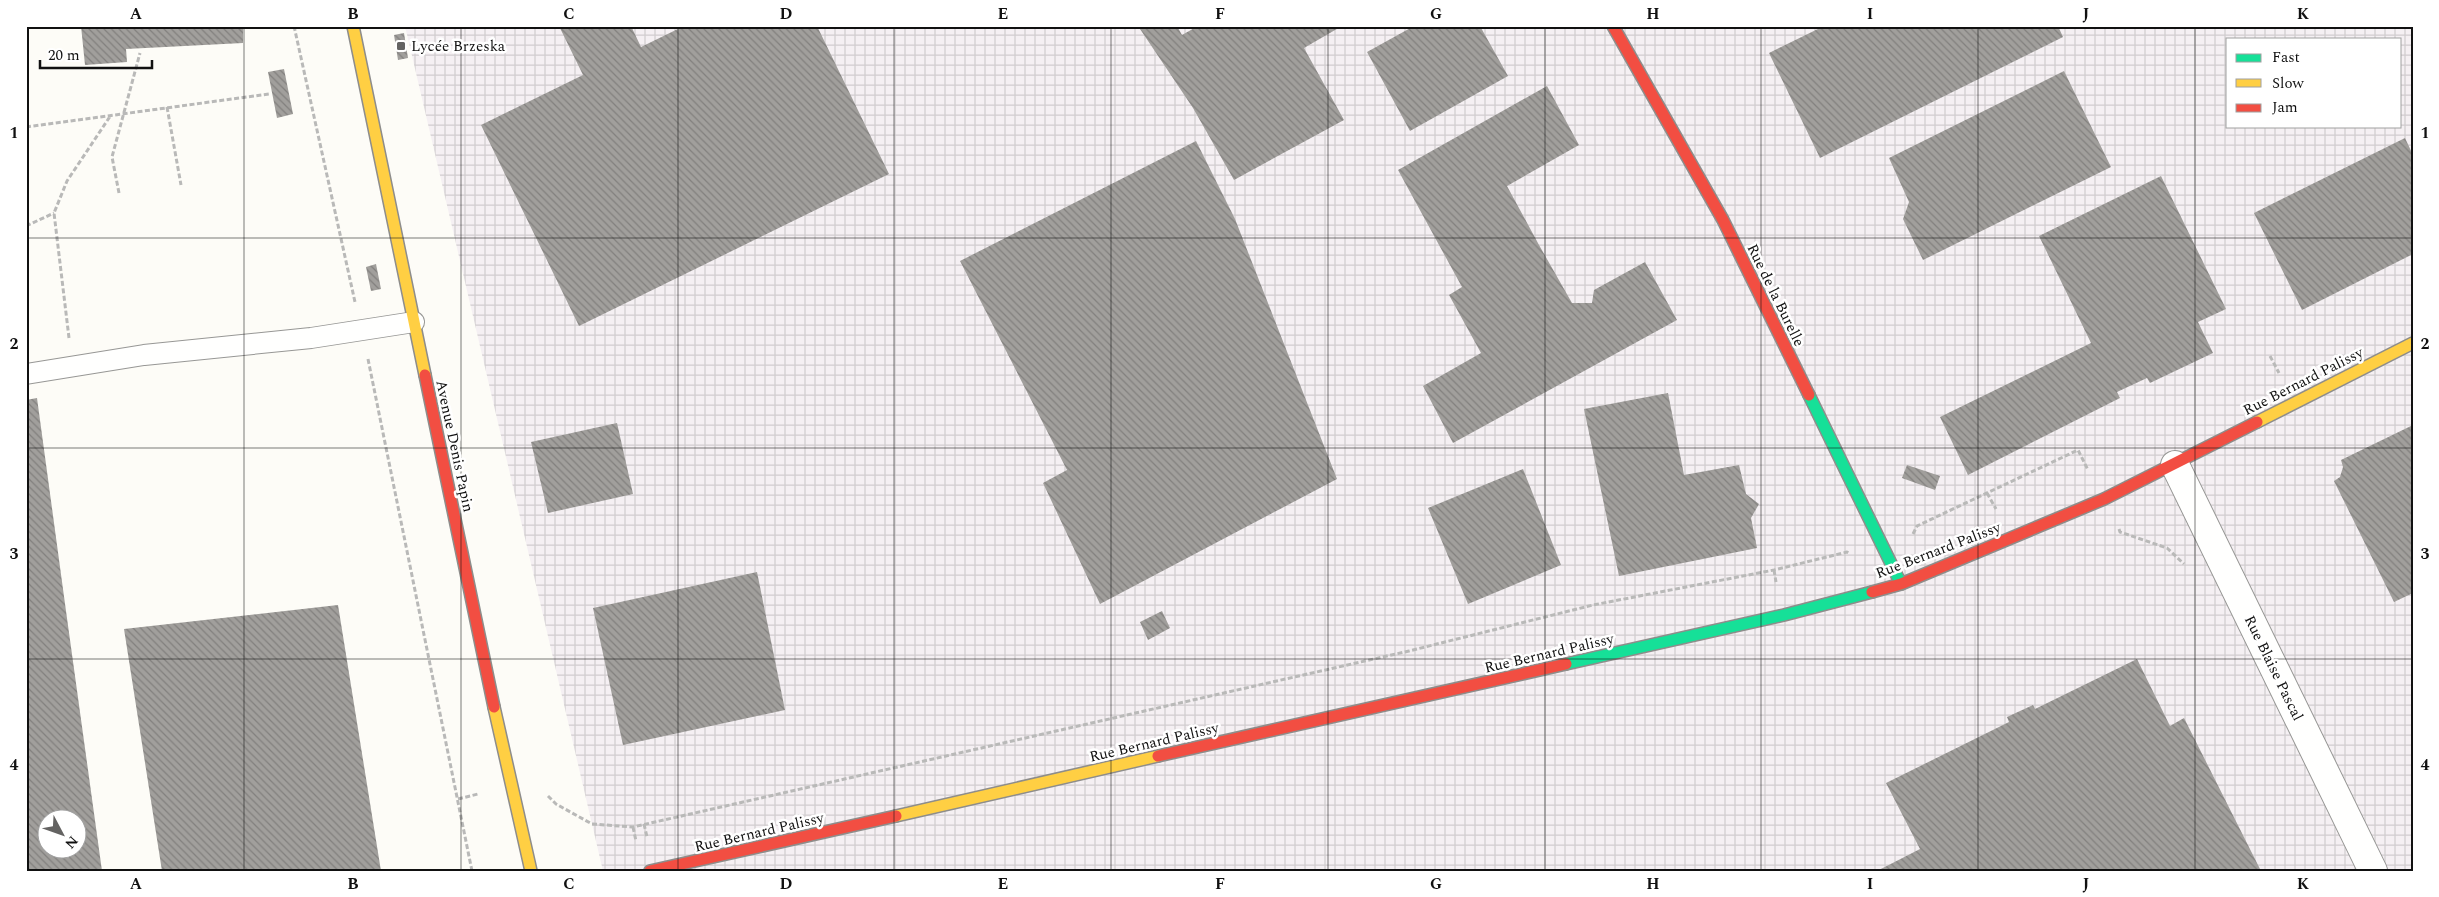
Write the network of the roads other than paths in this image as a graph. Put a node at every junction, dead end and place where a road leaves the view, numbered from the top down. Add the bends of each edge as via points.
1 (352, 26) edge
2 (1613, 26) edge
3 (414, 322) junction
4 (2413, 343) edge
5 (26, 374) edge
6 (2175, 465) junction
7 (1901, 584) junction
8 (731, 862) edge
9 (531, 871) edge
10 (650, 871) edge
11 (2373, 871) edge

1 - 3 street, Avenue Denis Papin
2 - 7 street, Rue de la Burelle via 1723,220
3 - 5 lane via 311,338 144,355
3 - 9 street, Avenue Denis Papin via 509,781
4 - 6 street, Rue Bernard Palissy
6 - 7 street, Rue Bernard Palissy via 2104,499
6 - 11 street, Rue Blaise Pascal
7 - 8 street, Rue Bernard Palissy via 1774,618
8 - 10 street, Rue Bernard Palissy

